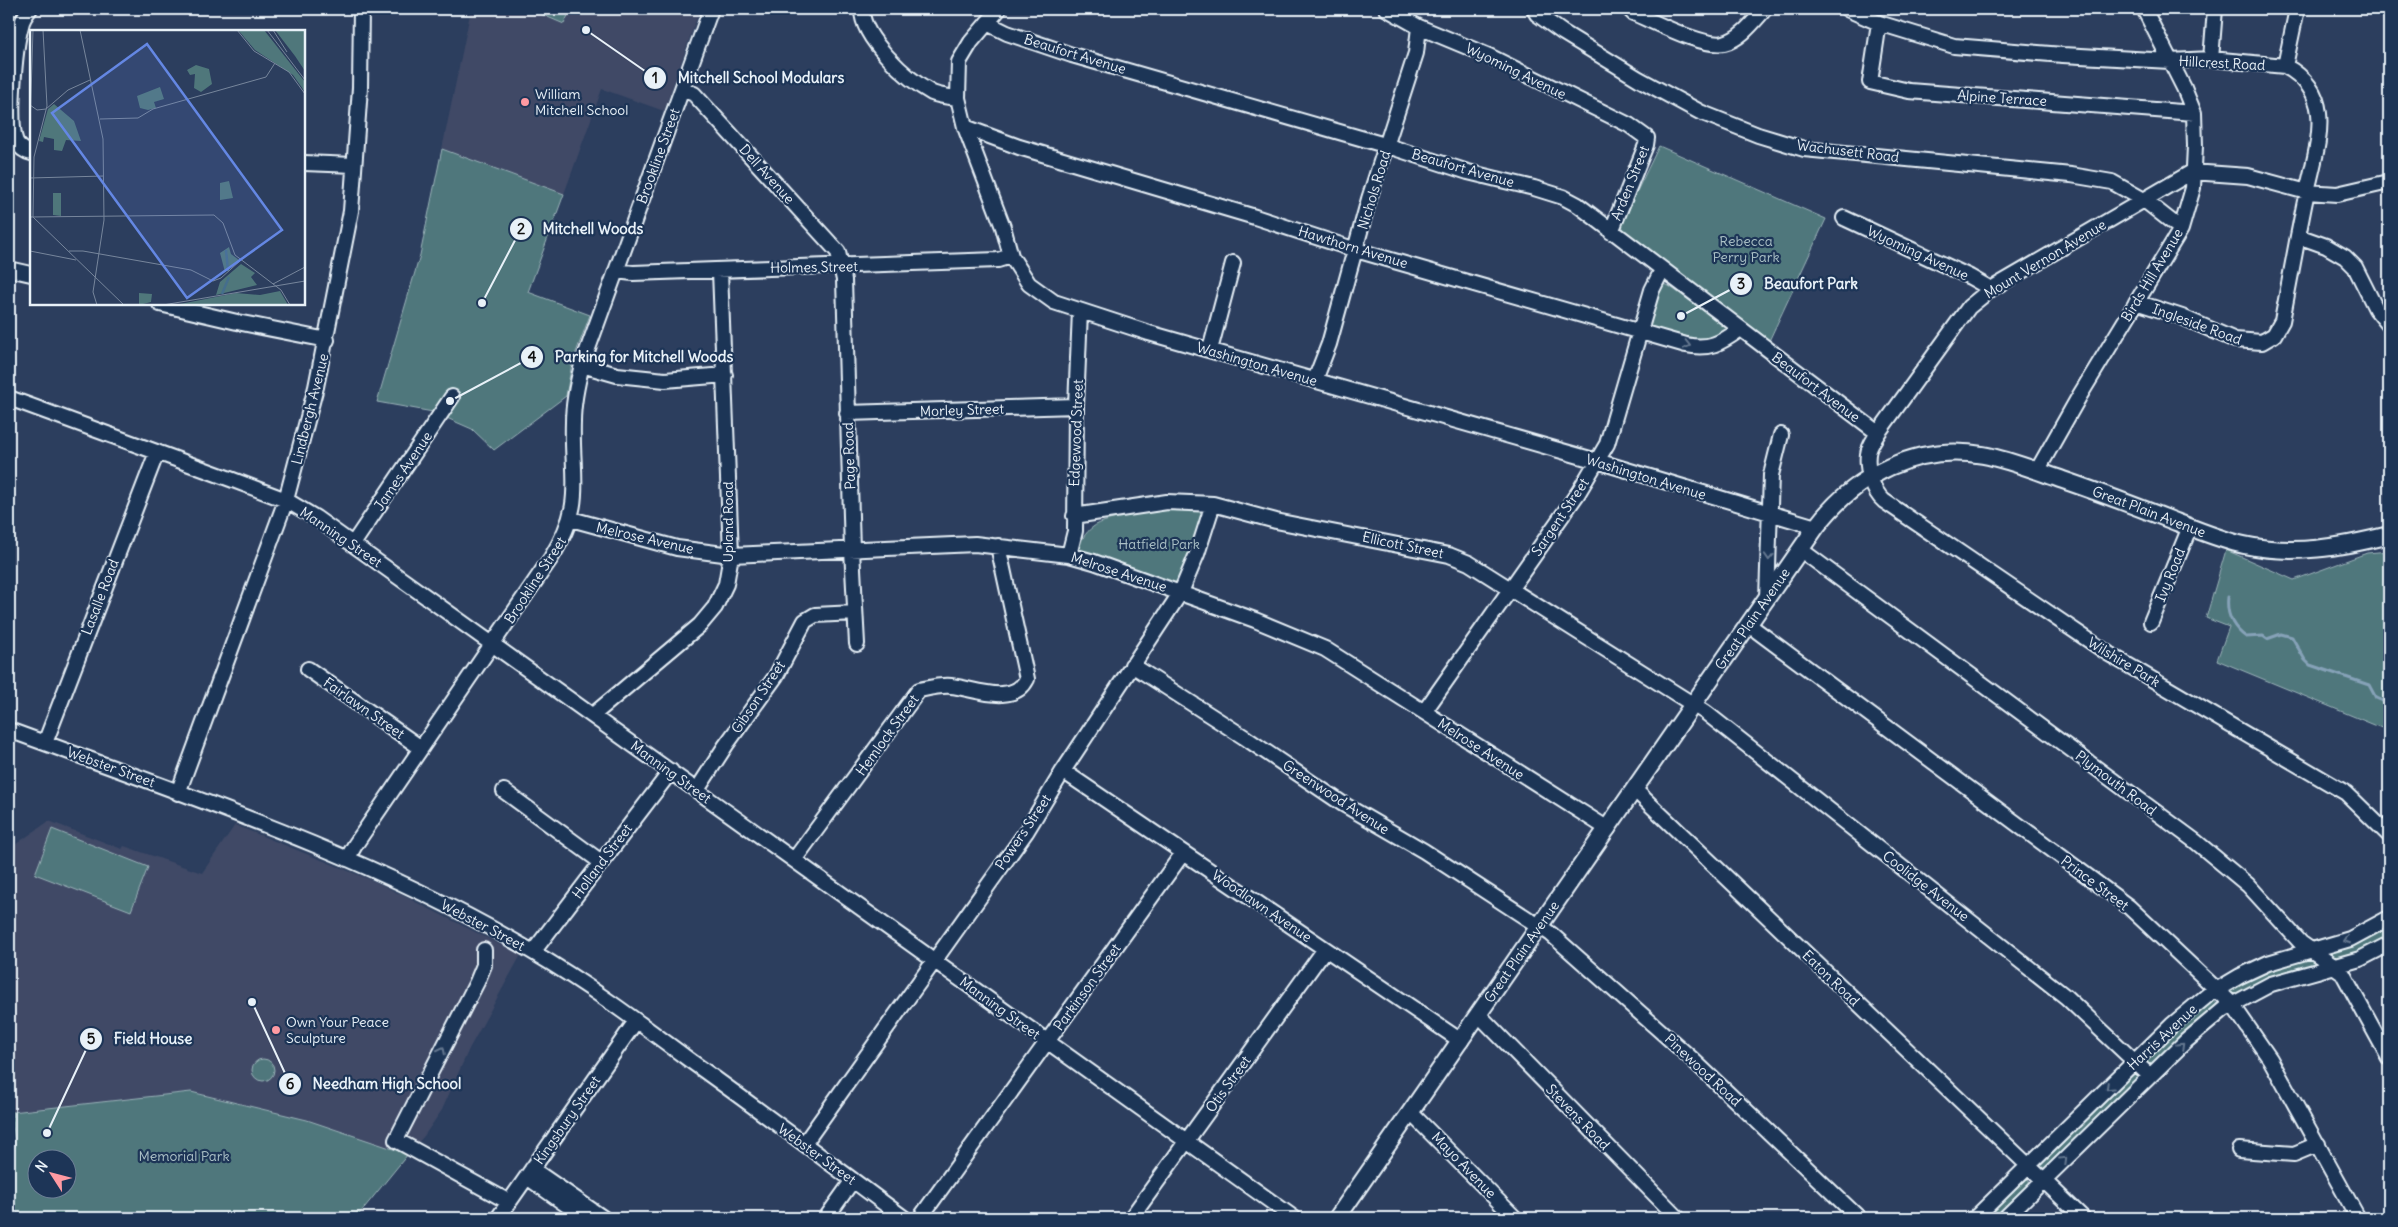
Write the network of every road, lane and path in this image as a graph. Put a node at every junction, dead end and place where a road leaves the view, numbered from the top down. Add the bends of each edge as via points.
1 (30, 9) edge
2 (361, 9) edge
3 (711, 9) edge
4 (862, 9) edge
5 (999, 9) edge
6 (1387, 9) edge
7 (1534, 9) edge
8 (1629, 9) edge
9 (1765, 9) edge
10 (1847, 9) edge
11 (2144, 9) edge
12 (2214, 9) edge
13 (2297, 9) edge
14 (987, 23) junction
15 (1879, 23) junction
16 (1420, 27) junction
17 (2211, 60) junction
18 (2170, 61) junction
19 (2285, 66) junction
20 (682, 89) junction
21 (958, 98) junction
22 (2194, 113) junction
23 (965, 127) junction
24 (1644, 134) joint
25 (1388, 146) junction
26 (30, 153) edge
27 (305, 164) edge
28 (354, 165) junction
29 (2192, 172) junction
30 (2389, 182) edge
31 (2307, 192) junction
32 (2144, 200) junction
33 (1844, 218) dead end
34 (2181, 229) junction
35 (1611, 232) junction
36 (2298, 236) junction
37 (1356, 250) junction
38 (1011, 256) junction
39 (1233, 263) dead end
40 (843, 267) junction
41 (9, 269) edge
42 (1662, 270) junction
43 (616, 271) junction
44 (720, 271) junction
45 (30, 274) edge
46 (1991, 289) junction
47 (2136, 302) junction
48 (164, 305) edge
49 (1080, 311) junction
50 (2389, 325) edge
51 (1640, 330) junction
52 (1740, 330) junction
53 (328, 340) junction
54 (1210, 350) junction
55 (582, 365) junction
56 (725, 375) junction
57 (1315, 380) junction
58 (452, 397) dead end
59 (9, 398) edge
60 (1076, 406) junction
61 (847, 413) junction
62 (1878, 433) junction
63 (1781, 435) dead end
64 (157, 452) junction
65 (1597, 461) junction
66 (2037, 471) junction
67 (1871, 476) junction
68 (286, 500) junction
69 (1213, 504) junction
70 (1771, 515) junction
71 (1074, 516) junction
72 (571, 519) junction
73 (1816, 527) junction
74 (2190, 527) junction
75 (2389, 535) edge
76 (353, 544) junction
77 (998, 546) junction
78 (852, 550) junction
79 (1801, 550) junction
80 (731, 555) junction
81 (1069, 555) junction
82 (1510, 590) junction
83 (1181, 592) junction
84 (1767, 599) junction
85 (855, 613) junction
86 (2151, 622) dead end
87 (1748, 625) junction
88 (493, 644) junction
89 (857, 644) dead end
90 (1132, 665) junction
91 (308, 669) dead end
92 (1694, 704) junction
93 (1424, 712) junction
94 (593, 715) junction
95 (9, 730) edge
96 (45, 743) junction
97 (420, 748) junction
98 (671, 771) junction
99 (1063, 771) junction
100 (697, 790) junction
101 (1635, 790) junction
102 (504, 791) dead end
103 (178, 792) junction
104 (1608, 829) junction
105 (2389, 834) edge
106 (1183, 853) junction
107 (348, 860) junction
108 (794, 860) junction
109 (601, 862) junction
110 (2389, 918) edge
111 (1541, 927) junction
112 (2389, 944) edge
113 (1325, 949) junction
114 (484, 950) dead end
115 (2311, 950) junction
116 (533, 952) junction
117 (934, 960) junction
118 (2334, 966) junction
119 (2216, 990) junction
120 (2232, 1004) junction
121 (1479, 1015) junction
122 (636, 1021) junction
123 (1047, 1041) junction
124 (1462, 1041) junction
125 (2389, 1058) edge
126 (2135, 1061) junction
127 (2150, 1076) junction
128 (1411, 1113) junction
129 (1186, 1141) junction
130 (804, 1144) junction
131 (2318, 1144) junction
132 (2239, 1150) dead end
133 (2027, 1167) junction
134 (529, 1173) junction
135 (852, 1180) junction
136 (2044, 1180) junction
137 (509, 1202) junction
138 (498, 1218) edge
139 (585, 1218) edge
140 (603, 1218) edge
141 (826, 1218) edge
142 (904, 1218) edge
143 (920, 1218) edge
144 (1131, 1218) edge
145 (1294, 1218) edge
146 (1337, 1218) edge
147 (1516, 1218) edge
148 (1678, 1218) edge
149 (1859, 1218) edge
150 (1975, 1218) edge
151 (2004, 1218) edge
152 (2084, 1218) edge
153 (2358, 1218) edge

1 - 26 street via 21,23 17,44 12,128 17,143
2 - 28 street, Lindbergh Avenue via 360,88
3 - 20 street, Brookline Street
4 - 21 street via 870,34 890,59 934,94
5 - 14 street, Washington Avenue
6 - 16 street, Wyoming Avenue
7 - 32 street, Wachusett Road via 1562,32 1639,79 1700,112 1767,138 1804,149 2061,174 2112,182
8 - 9 street via 1695,39 1722,44 1744,32
10 - 15 street, Hillcrest Road
11 - 18 street, Birds Hill Avenue
12 - 17 street
13 - 19 street
14 - 21 street, Washington Avenue via 958,62
14 - 25 street, Beaufort Avenue via 1072,55
15 - 18 street, Hillcrest Road via 1954,46
15 - 22 street, Alpine Terrace via 1870,82 1909,91
16 - 24 street, Wyoming Avenue via 1489,56
16 - 25 street, Nichols Road via 1416,54
17 - 18 street, Hillcrest Road
17 - 19 street, Hillcrest Road
18 - 22 street, Birds Hill Avenue
19 - 31 street, Hillcrest Road via 2305,80 2316,98 2320,116 2319,140
20 - 40 street, Dell Avenue via 694,94 838,252
20 - 43 street, Brookline Street
21 - 23 street, Washington Avenue
22 - 29 street, Birds Hill Avenue
23 - 37 street, Hawthorn Avenue via 1019,147
23 - 38 street, Washington Avenue
24 - 35 street, Arden Street via 1646,145
25 - 35 street, Beaufort Avenue via 1468,172 1563,197
25 - 37 street, Nichols Road
27 - 28 street
28 - 53 street, Lindbergh Avenue via 351,212
29 - 31 street via 2248,176
29 - 32 street, Mount Vernon Avenue
29 - 34 street, Birds Hill Avenue via 2193,188
30 - 31 street via 2337,194
31 - 36 street, Hillcrest Road
32 - 34 street, Wachusett Road
32 - 46 street, Mount Vernon Avenue
33 - 46 street, Wyoming Avenue
34 - 47 street, Birds Hill Avenue
35 - 42 street, Beaufort Avenue
36 - 47 street, Ingleside Road via 2282,321 2274,335 2262,342 2235,340
36 - 50 street via 2326,246 2355,267 2376,309
37 - 51 street, Hawthorn Avenue
37 - 57 street, Nichols Road via 1329,344
38 - 40 street, Holmes Street via 998,260
38 - 49 street, Washington Avenue via 1029,284 1054,302
39 - 54 street
40 - 44 street, Holmes Street via 760,267
40 - 61 street, Page Road
41 - 45 street
42 - 51 street, Sargent Street via 1652,290
42 - 52 street, Beaufort Avenue
43 - 44 street, Holmes Street
43 - 55 street, Brookline Street
44 - 56 street, Upland Road
46 - 62 street, Mount Vernon Avenue via 1969,307
47 - 66 street, Birds Hill Avenue
48 - 53 street
49 - 54 street, Washington Avenue
49 - 60 street, Edgewood Street
51 -> 52 street, Hawthorn Avenue via 1699,348 1720,343
51 - 65 street, Sargent Street via 1607,444
52 - 62 street, Beaufort Avenue
53 - 68 street, Lindbergh Avenue
54 - 57 street, Washington Avenue
55 - 56 street via 616,375 665,380
55 - 72 street, Brookline Street via 573,416 576,484
56 - 80 street, Upland Road
57 - 65 street, Washington Avenue
58 - 76 street, James Avenue
59 - 64 street, Manning Street
60 - 61 street, Morley Street
60 - 71 street, Edgewood Street
61 - 78 street, Page Road
62 - 67 street, Mount Vernon Avenue via 1868,455
63 - 70 street via 1771,475
64 - 68 street, Manning Street
64 - 96 street, Lasalle Road
65 - 70 street, Washington Avenue
65 - 82 street, Sargent Street
66 - 67 main road, Great Plain Avenue via 1992,457 1945,453 1910,459
66 - 74 main road, Great Plain Avenue
67 - 73 main road, Great Plain Avenue via 1846,494
67 - 105 street, Wilshire Park via 1875,490 1884,501 2109,654 2346,793
68 - 76 street, Manning Street
68 - 103 street, Lindbergh Avenue
69 - 71 street, Ellicott Street via 1167,502
69 - 82 street, Ellicott Street via 1276,521 1449,555
69 - 83 street, Powers Street
70 - 73 street, Washington Avenue
70 -> 84 street
71 - 81 street, Edgewood Street via 1075,531
72 - 80 street, Melrose Avenue via 677,548
72 - 88 street, Brookline Street via 552,558
73 - 79 main road, Great Plain Avenue
74 - 75 main road, Great Plain Avenue via 2244,545 2301,551 2328,549
74 - 86 street, Ivy Road
76 - 88 street, Manning Street
77 - 78 street, Melrose Avenue via 938,545
77 - 81 street, Melrose Avenue
77 - 108 street, Hemlock Street via 1027,679 1023,686 1011,692 986,694 950,686 920,690
78 - 80 street, Melrose Avenue
78 - 85 street, Page Road
79 - 84 main road, Great Plain Avenue
79 - 115 street, Plymouth Road via 2207,851 2248,885
80 - 94 street, Upland Road via 726,584 715,607 700,625
81 - 83 street, Melrose Avenue
82 - 92 street, Ellicott Street
82 - 93 street, Sargent Street
83 - 90 street, Powers Street
83 - 93 street, Melrose Avenue via 1313,643
84 - 87 main road, Great Plain Avenue
85 - 89 street, Page Road
85 - 100 street, Gibson Street via 815,616 805,621 776,676
87 - 92 main road, Great Plain Avenue
87 - 119 street, Prince Street via 2129,907
88 - 94 street, Manning Street
88 - 97 street, Brookline Street
90 - 99 street, Powers Street
90 - 111 street, Greenwood Avenue via 1343,804 1424,851
91 - 97 street, Fairlawn Street
92 - 101 main road, Great Plain Avenue
92 - 126 street, Coolidge Avenue via 2059,990
93 - 104 street, Melrose Avenue
94 - 98 street, Manning Street
95 - 96 street, Webster Street
96 - 103 street, Webster Street
97 - 107 street, Brookline Street via 354,845
98 - 100 street, Manning Street
98 - 109 street, Holland Street
99 - 106 street, Woodlawn Avenue
99 - 117 street, Powers Street via 1026,832
100 - 108 street, Manning Street
101 - 104 main road, Great Plain Avenue
101 - 133 street, Eaton Road
102 - 109 street
103 - 107 street, Webster Street
104 - 111 main road, Great Plain Avenue
106 - 113 street, Woodlawn Avenue
106 - 123 street, Parkinson Street
107 - 116 street, Webster Street via 442,903
108 - 117 street, Manning Street
109 - 116 street, Holland Street
110 -> 115 street, Harris Avenue via 2356,937
111 - 121 main road, Great Plain Avenue
111 - 149 street, Pinewood Road via 1692,1059
112 - 118 street, Harris Avenue via 2367,956
113 - 124 street, Woodlawn Avenue
113 - 129 street, Otis Street
137 -> 114 street via 396,1140 477,982 484,965
115 - 118 street, Plymouth Road
115 - 119 street, Harris Avenue via 2268,962
116 - 122 street, Webster Street
117 - 123 street, Manning Street
117 - 130 street, Powers Street
118 - 120 street, Harris Avenue via 2278,981
118 - 125 street, Plymouth Road via 2344,976
119 - 120 street, Prince Street
119 - 126 street, Harris Avenue via 2186,1012
127 -> 120 street, Harris Avenue via 2201,1027
120 - 131 street, Prince Street via 2270,1059
121 - 124 main road, Great Plain Avenue
121 - 148 street, Stevens Road
122 - 130 street, Webster Street
122 - 134 street, Kingsbury Street
123 - 129 street, Manning Street
123 - 143 street, Parkinson Street
124 - 128 main road, Great Plain Avenue
126 - 127 street, Coolidge Avenue
126 -> 133 street, Harris Avenue
136 -> 127 street, Harris Avenue
128 - 146 main road, Great Plain Avenue
128 - 147 street, Mayo Avenue
129 - 144 street, Otis Street
129 - 145 street, Manning Street
130 - 135 street, Webster Street
131 - 132 street via 2294,1154
131 - 153 street, Prince Street
133 - 136 street, Eaton Road
133 - 150 street, Harris Avenue
134 - 137 street, Kingsbury Street
134 - 139 street
134 - 140 street
135 - 141 street
135 - 142 street, Webster Street
136 - 151 street, Harris Avenue
136 - 152 street, Eaton Road
137 - 138 street, Kingsbury Street

